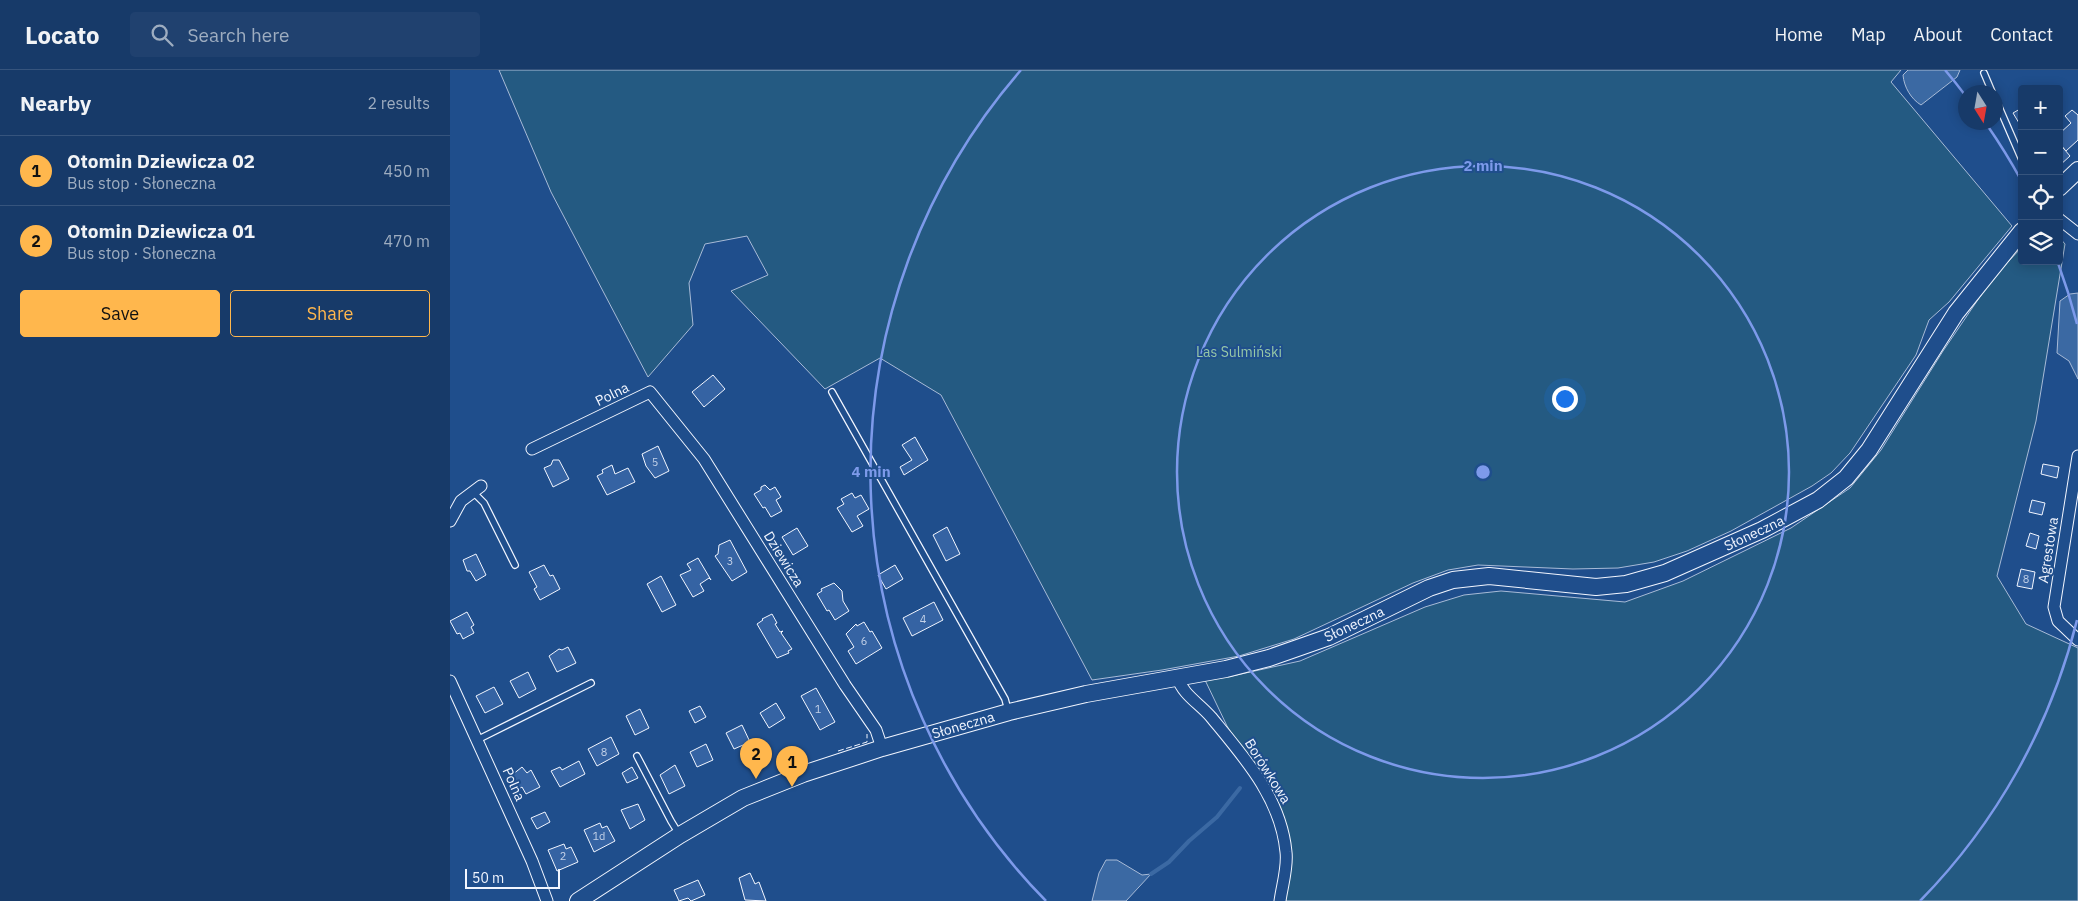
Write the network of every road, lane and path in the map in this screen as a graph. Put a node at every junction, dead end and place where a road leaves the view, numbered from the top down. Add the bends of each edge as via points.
1 (1984, 73) dead end
2 (1989, 85) edge
3 (2003, 116) edge
4 (2018, 151) edge
5 (2078, 170) edge
6 (2063, 184) edge
7 (2060, 220) edge
8 (2078, 234) edge
9 (2018, 235) edge
10 (650, 392) joint
11 (832, 392) dead end
12 (532, 448) dead end
13 (2078, 456) edge
14 (477, 489) joint
15 (450, 521) edge
16 (515, 566) dead end
17 (2078, 640) edge
18 (1177, 677) junction
19 (450, 681) edge
20 (592, 683) dead end
21 (1009, 712) junction
22 (477, 740) junction
23 (882, 748) junction
24 (637, 756) dead end
25 (680, 835) junction
26 (547, 901) edge
27 (578, 901) edge
28 (1280, 901) edge

1 - 2 lane
3 - 4 lane
5 - 6 street
7 - 8 street
9 - 18 street, Słoneczna via 1956,313 1869,450 1852,471 1818,500 1786,518 1672,571 1626,584 1596,586 1489,576 1453,580 1329,637 1269,658
10 - 12 street, Polna
10 - 23 street, Dziewicza via 704,459 876,730
11 - 21 lane via 1005,699
13 - 17 street, Agrestowa via 2054,607 2058,621
14 - 15 street via 461,501
14 - 16 lane
18 - 21 street, Słoneczna
18 - 28 street, Borówkowa via 1182,690 1203,708 1247,760 1281,821 1286,854
19 - 22 street, Polna
20 - 22 lane
21 - 23 street, Słoneczna
22 - 26 street, Polna
23 - 25 street, Słoneczna via 768,788 723,809
24 - 25 lane
25 - 27 street, Słoneczna

